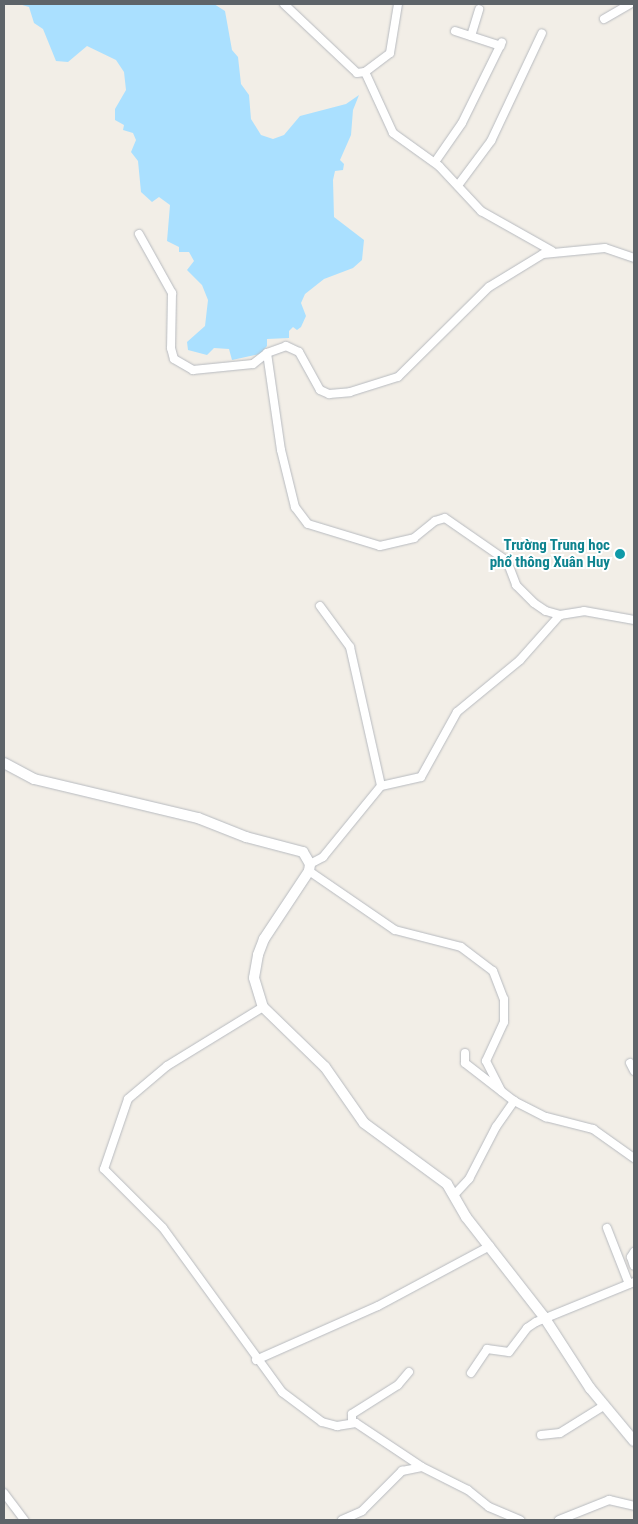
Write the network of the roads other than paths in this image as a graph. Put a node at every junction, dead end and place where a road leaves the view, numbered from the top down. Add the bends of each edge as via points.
1 (284, 4) edge
2 (398, 4) edge
3 (630, 4) edge
4 (479, 9) dead end
5 (604, 19) dead end
6 (455, 31) dead end
7 (542, 33) dead end
8 (471, 36) junction
9 (365, 72) junction
10 (435, 162) junction
11 (459, 184) junction
12 (139, 234) dead end
13 (552, 251) junction
14 (634, 258) edge
15 (267, 353) junction
16 (320, 606) dead end
17 (560, 615) junction
18 (634, 620) edge
19 (4, 763) edge
20 (381, 786) junction
21 (309, 867) junction
22 (263, 1007) junction
23 (466, 1053) dead end
24 (630, 1063) dead end
25 (634, 1070) edge
26 (501, 1091) junction
27 (514, 1101) junction
28 (634, 1158) edge
29 (455, 1194) junction
30 (607, 1228) dead end
31 (490, 1246) junction
32 (634, 1252) edge
33 (634, 1266) edge
34 (631, 1283) edge
35 (544, 1317) junction
36 (256, 1360) junction
37 (408, 1372) dead end
38 (471, 1373) dead end
39 (605, 1406) junction
40 (352, 1422) junction
41 (541, 1435) dead end
42 (634, 1441) edge
43 (422, 1467) junction
44 (4, 1493) edge
45 (634, 1506) edge
46 (24, 1520) edge
47 (347, 1520) edge
48 (520, 1520) edge
49 (559, 1520) edge

1 - 9 street via 352,71
2 - 9 street via 390,53
3 - 5 street
4 - 8 street
6 - 8 street
7 - 11 street via 491,141
8 - 10 street via 502,44 462,123
9 - 10 street via 388,127
10 - 11 street
11 - 13 street via 481,211
12 - 15 street via 172,293 174,326 171,348 174,360 193,370 254,364
13 - 14 street via 605,248
13 - 15 street via 489,287 405,371 390,380 350,392 329,394 320,390 299,352 280,346
15 - 17 street via 281,450 295,507 308,524 380,546 414,538 435,521 445,518 506,561 516,585 534,604 546,612
16 - 20 street via 350,647
17 - 18 street via 584,611
17 - 20 street via 520,660 457,712 422,777
19 - 21 street via 34,779 198,818 259,841 299,850
20 - 21 street via 323,857
21 - 22 street via 260,948 254,978
21 - 26 street via 395,930 461,947 493,971 504,999 504,1022 486,1061
22 - 29 street via 325,1067 364,1124 435,1175
22 - 36 street via 167,1066 128,1099 104,1169 163,1228
23 - 26 street via 465,1063
24 - 25 street
26 - 27 street
27 - 28 street via 546,1117 593,1129
27 - 29 street via 496,1127 470,1179
29 - 31 street via 466,1217
30 - 34 street
31 - 35 street
31 - 36 street via 378,1306
32 - 33 street via 631,1257
34 - 35 street
35 - 38 street via 527,1328 509,1352 487,1349
35 - 39 street
36 - 40 street via 282,1392 314,1417 337,1426
37 - 40 street via 398,1385 352,1414
39 - 41 street via 560,1433
39 - 42 street
40 - 43 street
43 - 47 street via 410,1468 391,1479 362,1511
43 - 48 street via 468,1490 498,1512
44 - 46 street
45 - 49 street via 609,1500

